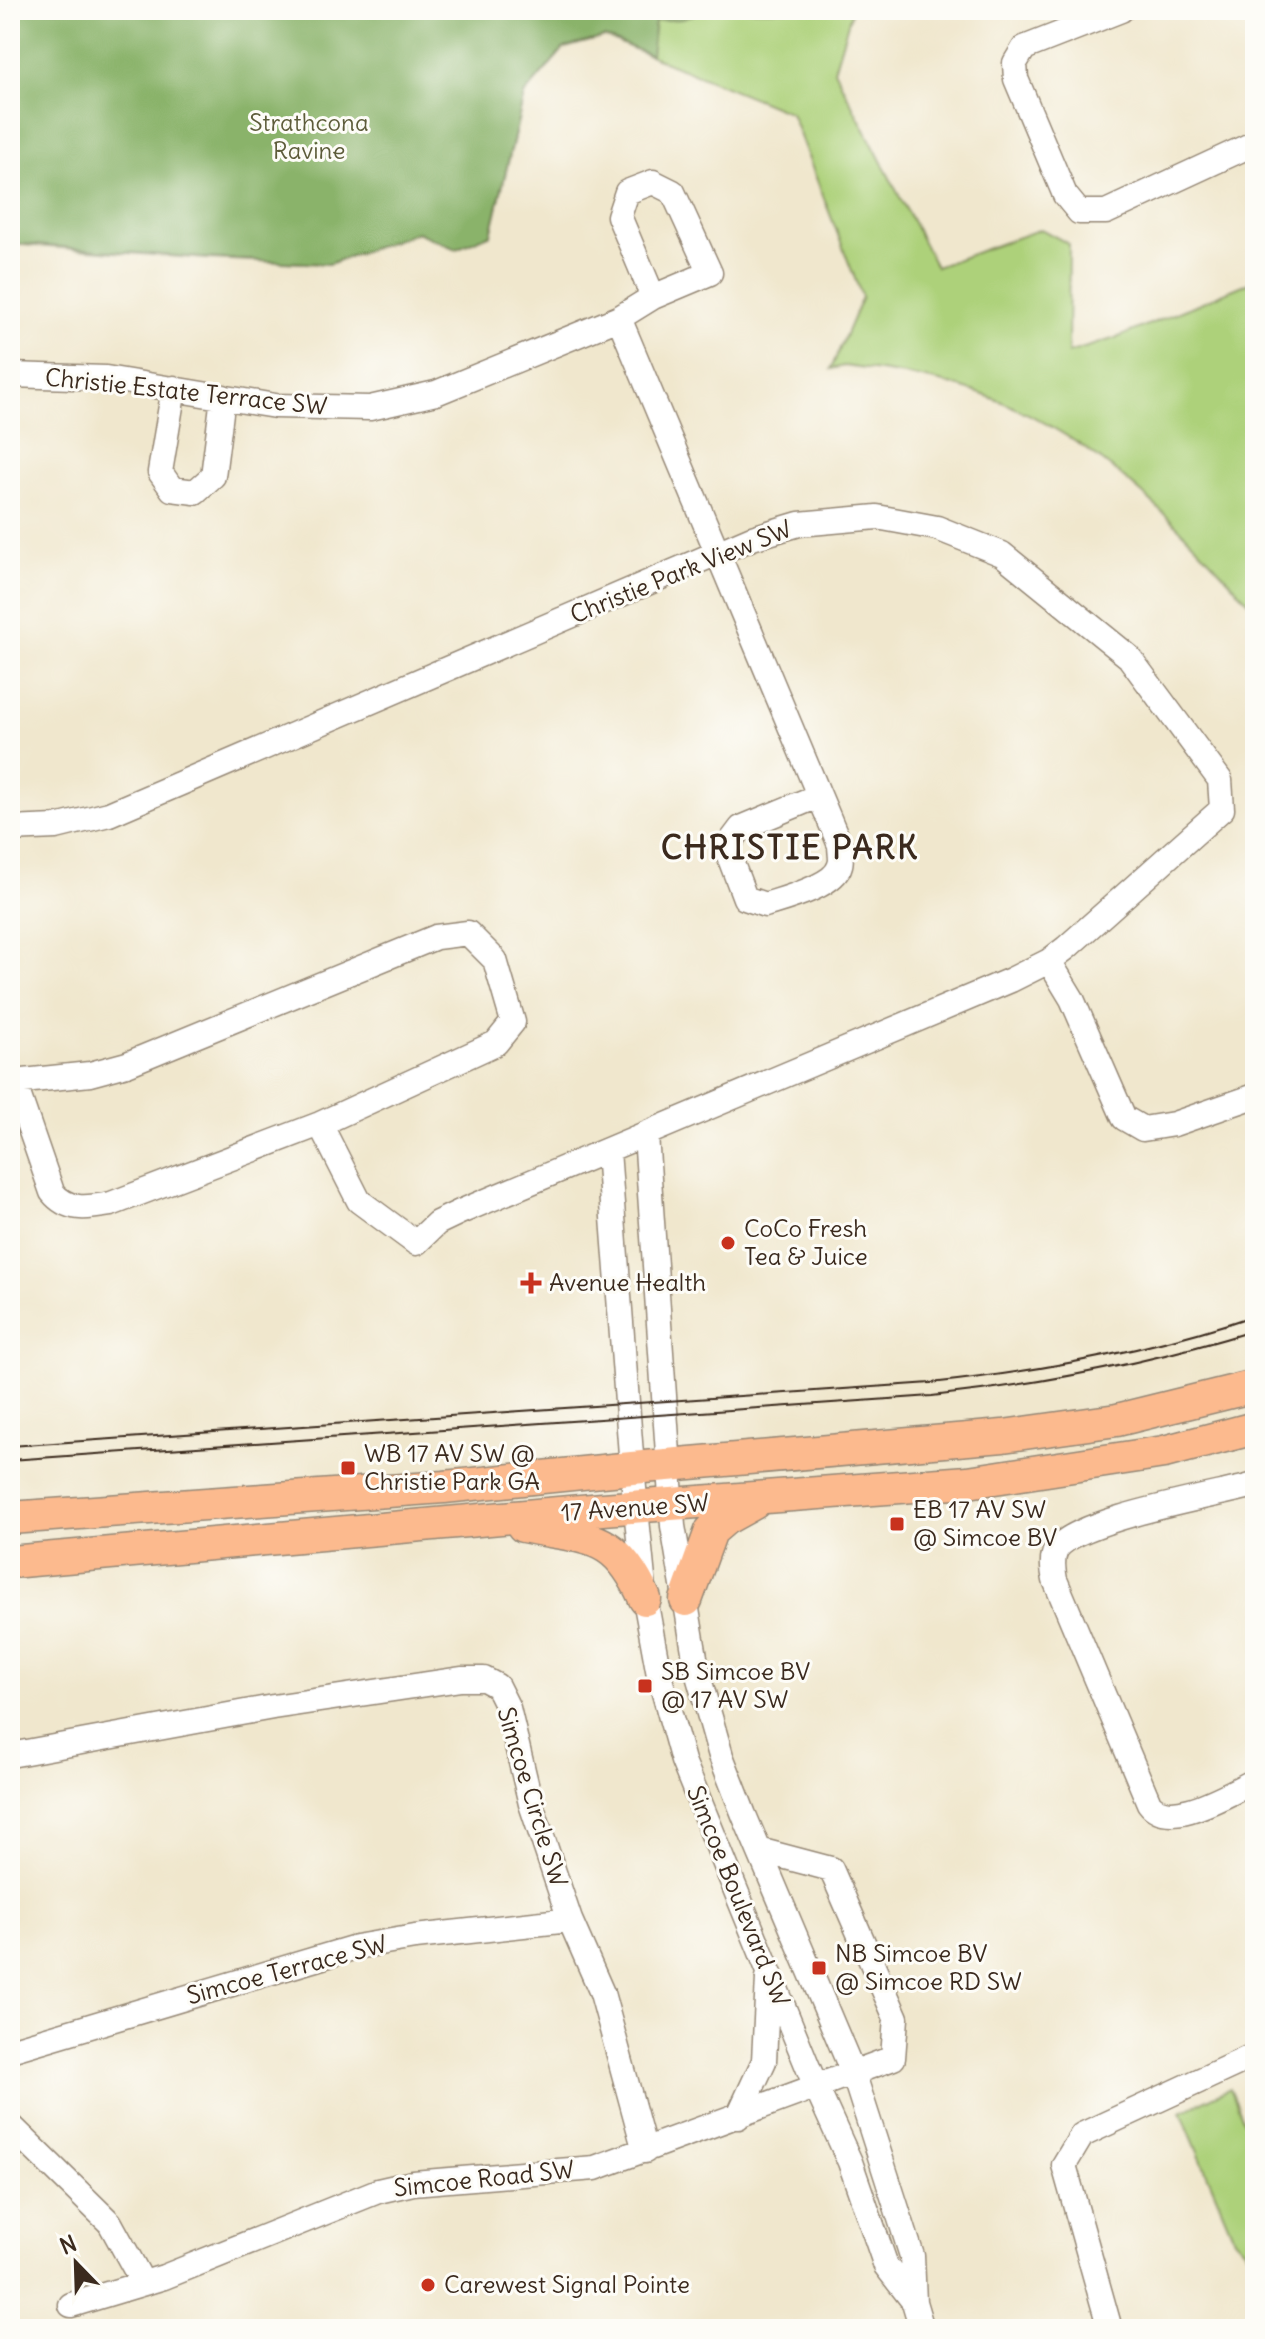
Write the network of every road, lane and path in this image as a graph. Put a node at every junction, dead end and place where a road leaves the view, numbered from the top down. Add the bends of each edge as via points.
1 (1121, 10) edge
2 (1255, 143) edge
3 (653, 297) junction
4 (619, 318) junction
5 (10, 375) edge
6 (174, 388) junction
7 (223, 397) junction
8 (718, 552) junction
9 (818, 796) junction
10 (10, 829) edge
11 (1049, 961) junction
12 (12, 1083) edge
13 (1255, 1096) edge
14 (320, 1124) junction
15 (646, 1135) junction
16 (608, 1151) junction
17 (1255, 1386) edge
18 (1255, 1428) edge
19 (669, 1465) junction
20 (632, 1468) junction
21 (1255, 1485) edge
22 (761, 1499) junction
23 (671, 1505) junction
24 (636, 1507) junction
25 (10, 1518) edge
26 (493, 1519) junction
27 (10, 1562) edge
28 (645, 1599) junction
29 (686, 1600) junction
30 (10, 1755) edge
31 (1255, 1781) edge
32 (759, 1850) junction
33 (570, 1920) junction
34 (768, 1971) junction
35 (10, 2050) edge
36 (1255, 2055) edge
37 (854, 2075) junction
38 (816, 2087) junction
39 (738, 2117) junction
40 (10, 2125) edge
41 (645, 2151) junction
42 (143, 2283) junction
43 (914, 2302) junction
44 (71, 2305) dead end
45 (922, 2329) edge
46 (1110, 2329) edge

1 - 2 street via 1024,48 1015,63 1016,79 1065,195 1079,212 1106,212
3 - 3 street, Christie Estate Terrace SW via 710,273 673,192 653,182 627,192 619,216
3 - 4 street, Christie Estate Terrace SW
4 - 7 street, Christie Estate Terrace SW via 436,393 370,408 275,406
4 - 8 street
5 - 6 street, Christie Estate Terrace SW via 106,378
6 - 7 street, Christie Estate Terrace SW
6 - 7 street via 160,472 172,489 195,492 213,476
8 - 9 street
8 - 10 street, Christie Park View SW via 109,814 56,827
8 - 11 street, Christie Park View SW via 799,524 877,517 937,528 1002,554 1129,657 1220,780 1222,809
9 - 9 street via 741,828 733,838 726,848 745,898 765,905 834,875 840,845
11 - 13 street via 1072,999 1124,1118 1143,1129 1174,1124
11 - 15 street, Christie Park View SW
12 - 14 street via 52,1192 60,1202 83,1209 111,1204
12 - 14 street via 127,1064 436,937 468,933 495,960 513,1022 496,1043
14 - 16 street, Christie Park View SW via 359,1201 416,1243 437,1223
15 - 16 street, Christie Park View SW
15 - 19 street, Simcoe Boulevard SW
16 - 20 street, Simcoe Boulevard SW
17 - 19 main road, 17 Avenue SW via 1117,1420 1003,1436
18 - 22 main road, 17 Avenue SW via 1074,1468
19 - 20 main road, 17 Avenue SW
19 - 23 street, Simcoe Boulevard SW
20 - 24 street, Simcoe Boulevard SW
20 - 25 main road, 17 Avenue SW
21 - 31 street via 1124,1515 1067,1540 1057,1548 1052,1563 1155,1810 1169,1815 1184,1812
22 - 23 main road, 17 Avenue SW
22 - 29 main road via 711,1531
23 - 24 main road, 17 Avenue SW
23 - 29 street, Simcoe Boulevard SW
24 - 26 main road, 17 Avenue SW
24 - 28 street, Simcoe Boulevard SW
26 - 27 main road, 17 Avenue SW
26 - 28 main road via 602,1543 627,1564
28 - 34 street, Simcoe Boulevard SW via 683,1761
29 - 32 street, Simcoe Boulevard SW via 709,1716
30 - 33 street, Simcoe Circle SW via 273,1707 484,1679 497,1686 508,1708 531,1804
32 - 37 street, Simcoe Boulevard SW
32 - 37 street, Simcoe Road SW via 831,1869 896,2018 893,2058
33 - 35 street, Simcoe Terrace SW via 356,1947
33 - 41 street, Simcoe Circle SW via 602,1993
34 - 38 street, Simcoe Boulevard SW
34 - 39 street via 764,2061
36 - 46 street via 1082,2135 1064,2165
37 - 38 street, Simcoe Road SW
37 - 43 street, Simcoe Boulevard SW via 912,2256
38 - 39 street, Simcoe Road SW
38 - 43 street, Simcoe Boulevard SW via 850,2162 886,2266
39 - 41 street, Simcoe Road SW
40 - 42 street via 110,2223
41 - 42 street, Simcoe Road SW via 595,2168 413,2183 378,2191
42 - 44 street, Simcoe Road SW
43 - 45 street, Simcoe Boulevard SW

